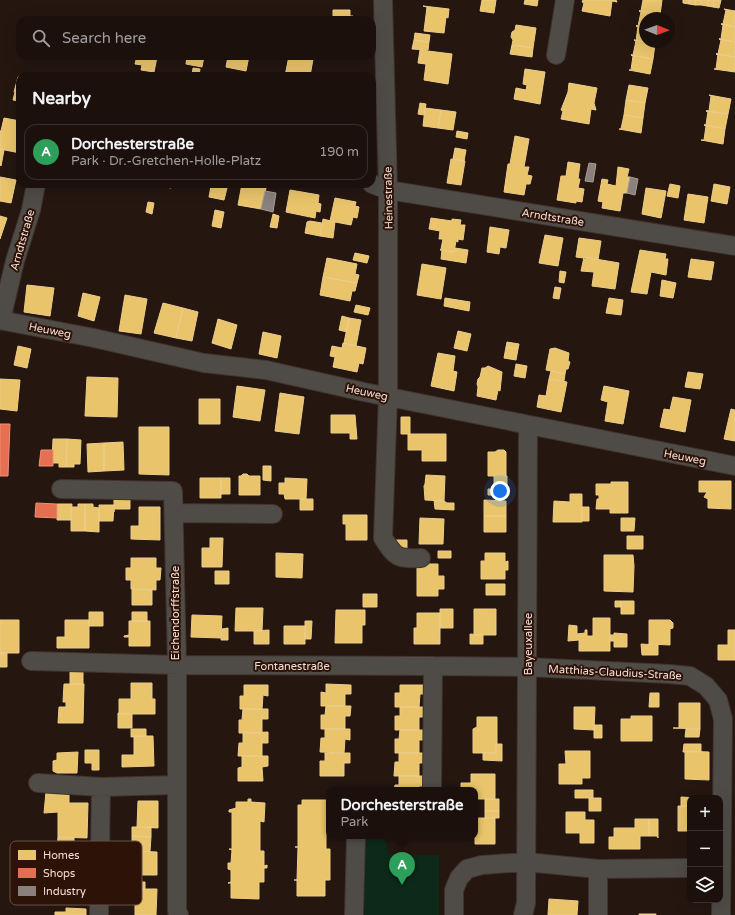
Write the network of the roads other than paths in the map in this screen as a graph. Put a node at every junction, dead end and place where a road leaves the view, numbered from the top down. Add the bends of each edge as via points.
1 (383, 0) edge
2 (565, 0) edge
3 (556, 55) dead end
4 (380, 187) edge
5 (35, 188) edge
6 (735, 246) edge
7 (0, 320) edge
8 (388, 396) junction
9 (528, 426) junction
10 (735, 466) edge
11 (62, 489) dead end
12 (174, 513) junction
13 (273, 514) dead end
14 (421, 558) dead end
15 (32, 661) dead end
16 (176, 665) junction
17 (433, 666) junction
18 (528, 667) junction
19 (38, 783) dead end
20 (176, 785) junction
21 (101, 787) junction
22 (432, 787) edge
23 (356, 839) edge
24 (100, 841) edge
25 (526, 862) junction
26 (725, 866) edge
27 (687, 868) edge
28 (598, 869) junction
29 (99, 905) edge
30 (99, 915) edge
31 (179, 915) edge
32 (354, 915) edge
33 (454, 915) edge
34 (523, 915) edge
35 (598, 915) edge
36 (721, 915) edge

1 - 4 street, Heinestraße
2 - 3 street
4 - 6 street, Arndtstraße
4 - 8 street, Heinestraße
5 - 7 street, Arndtstraße
7 - 8 street, Heuweg via 204,363 266,370
8 - 9 street, Heuweg
8 - 14 street, Heinestraße via 383,538 396,556 404,559
9 - 10 street, Heuweg
9 - 18 street, Bayeuxallee
11 - 12 street, Eichendorffstraße via 173,491
12 - 13 street
12 - 16 street, Eichendorffstraße
15 - 16 street, Eichendorffstraße
16 - 17 street, Fontanestraße
16 - 20 street
17 - 18 street, Fontanestraße
17 - 22 street
18 - 25 street, Bayeuxallee
18 - 26 street, Matthias-Claudius-Straße via 690,676 706,686 718,700 723,719
19 - 21 street
20 - 21 street
20 - 31 street
21 - 24 street
23 - 32 street
25 - 28 street
25 - 33 street via 482,865 467,869 458,878 454,890
25 - 34 street, Bayeuxallee via 526,903
26 - 36 street, Matthias-Claudius-Straße
27 - 28 street
28 - 35 street
29 - 30 street

